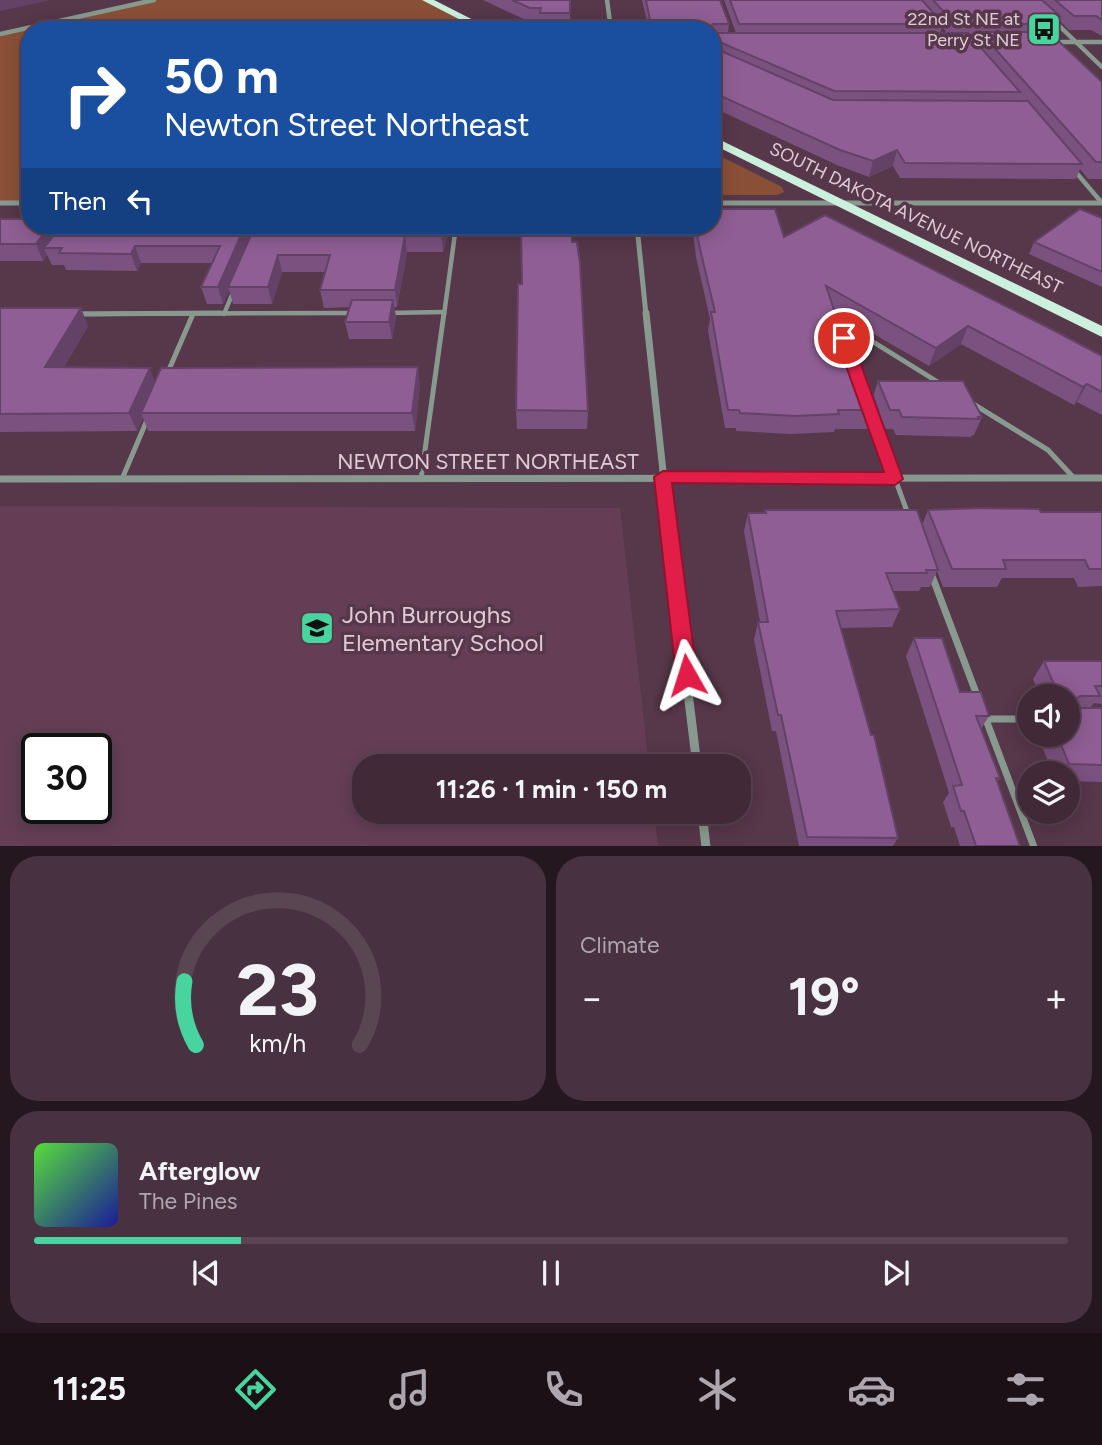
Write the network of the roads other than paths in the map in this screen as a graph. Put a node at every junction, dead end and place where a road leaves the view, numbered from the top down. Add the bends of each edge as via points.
1 (154, 0) edge
2 (427, 0) edge
3 (607, 0) edge
4 (1049, 17) edge
5 (59, 21) edge
6 (470, 21) edge
7 (610, 21) edge
8 (21, 29) edge
9 (0, 34) edge
10 (1042, 42) edge
11 (1076, 42) junction
12 (1102, 42) edge
13 (1102, 67) edge
14 (721, 144) edge
15 (1066, 160) edge
16 (0, 202) edge
17 (21, 202) edge
18 (721, 203) edge
19 (840, 203) junction
20 (1102, 203) edge
21 (455, 235) edge
22 (638, 235) edge
23 (234, 289) edge
24 (443, 312) junction
25 (361, 313) edge
26 (375, 313) edge
27 (69, 314) edge
28 (193, 314) junction
29 (224, 314) junction
30 (1102, 332) edge
31 (167, 376) edge
32 (943, 386) edge
33 (866, 400) edge
34 (967, 400) edge
35 (150, 412) edge
36 (871, 412) edge
37 (663, 477) junction
38 (1074, 478) junction
39 (1102, 478) edge
40 (0, 479) edge
41 (122, 479) junction
42 (421, 479) junction
43 (895, 479) junction
44 (912, 524) edge
45 (927, 563) edge
46 (986, 719) junction
47 (1017, 719) edge
48 (696, 754) edge
49 (703, 824) edge
50 (706, 846) edge
51 (1034, 846) edge

1 - 5 street
2 - 6 main road
3 - 7 street
4 - 11 street
8 - 9 street
10 - 11 street
11 - 12 street
11 - 13 street
14 - 19 main road, SOUTH DAKOTA AVENUE NORTHEAST
15 - 20 lane
16 - 17 street
18 - 19 street
19 - 20 street
19 - 30 main road, SOUTH DAKOTA AVENUE NORTHEAST
21 - 24 lane
22 - 37 street
23 - 29 lane
24 - 26 lane
24 - 42 lane
25 - 29 lane
27 - 28 lane
28 - 29 lane
28 - 31 lane
32 - 33 lane via 851,332 844,338
34 - 38 lane via 1048,450
35 - 41 lane
36 - 43 lane
37 - 42 street, NEWTON STREET NORTHEAST
37 - 43 street, NEWTON STREET NORTHEAST
37 - 48 street
38 - 39 street, NEWTON STREET NORTHEAST
38 - 43 street, NEWTON STREET NORTHEAST
40 - 41 street, NEWTON STREET NORTHEAST
41 - 42 street, NEWTON STREET NORTHEAST
43 - 44 lane
45 - 46 lane
46 - 47 lane
46 - 51 lane
49 - 50 street

